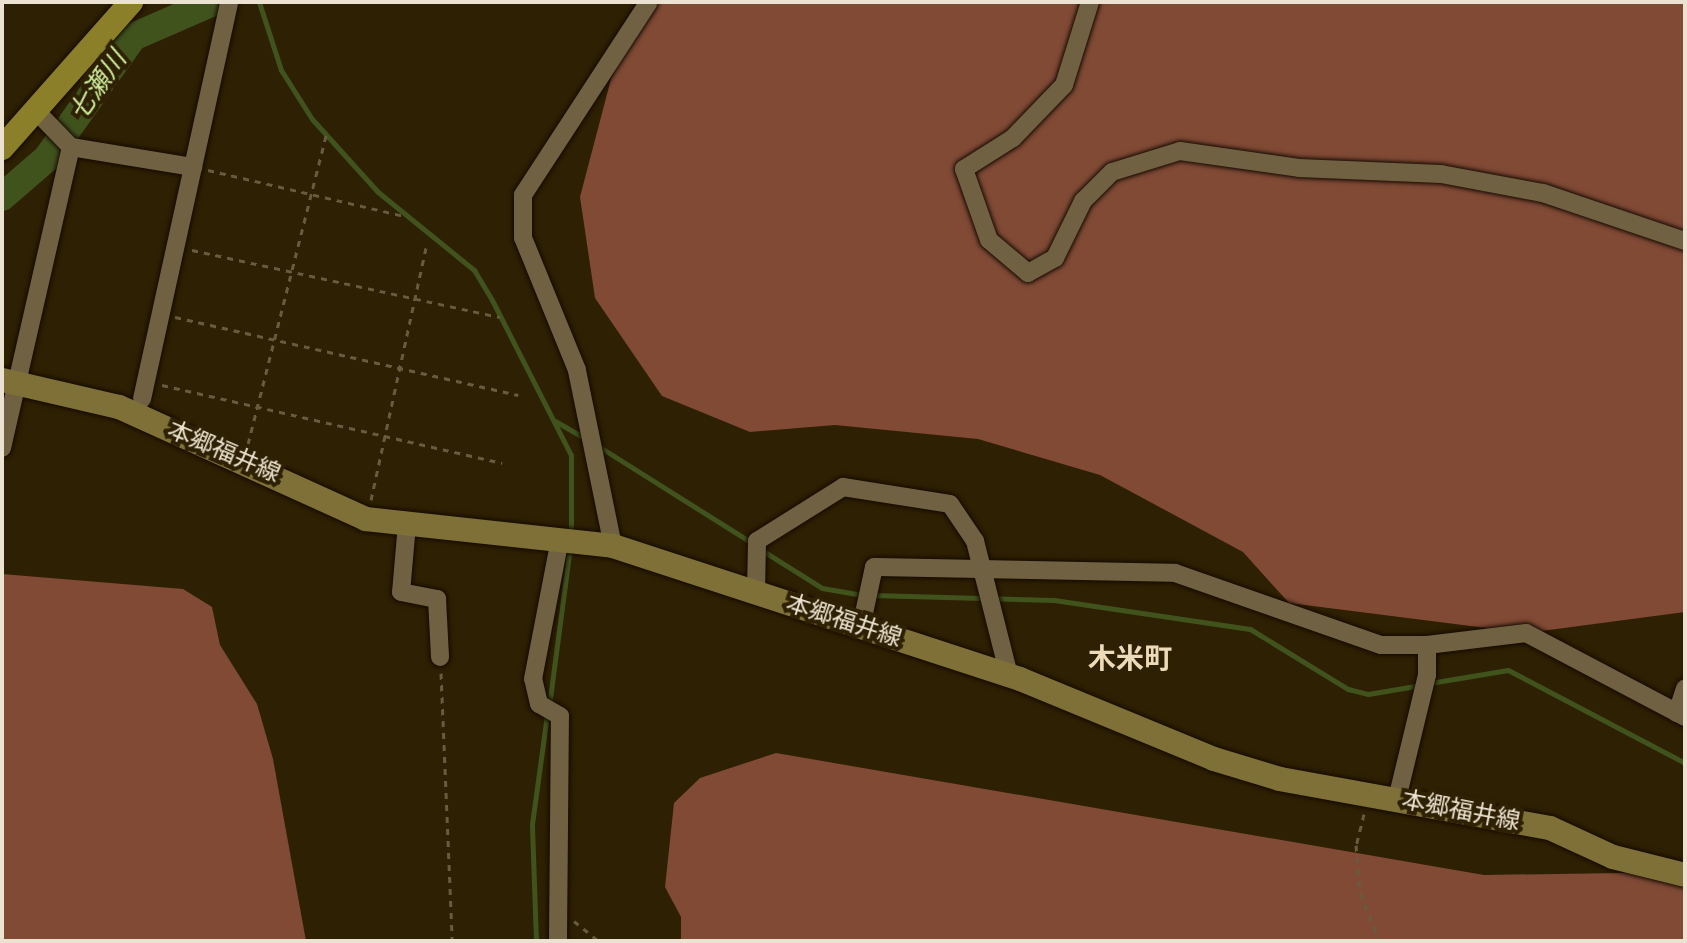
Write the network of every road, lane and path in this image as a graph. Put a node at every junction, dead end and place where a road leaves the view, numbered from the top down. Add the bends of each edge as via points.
1 (131, 2) edge
2 (229, 2) edge
3 (649, 2) edge
4 (1090, 2) edge
5 (38, 113) junction
6 (326, 135) dead end
7 (4, 143) edge
8 (70, 147) junction
9 (193, 167) junction
10 (311, 194) junction
11 (404, 216) dead end
12 (1685, 241) edge
13 (175, 246) junction
14 (426, 247) dead end
15 (289, 271) junction
16 (415, 299) junction
17 (161, 314) junction
18 (500, 317) dead end
19 (274, 340) junction
20 (400, 368) junction
21 (12, 382) edge
22 (144, 390) joint
23 (518, 395) dead end
24 (260, 407) junction
25 (387, 436) junction
26 (2, 448) edge
27 (243, 460) junction
28 (502, 463) dead end
29 (366, 519) junction
30 (407, 524) junction
31 (560, 539) junction
32 (613, 546) junction
33 (985, 573) junction
34 (756, 593) junction
35 (861, 627) junction
36 (1427, 645) junction
37 (440, 657) joint
38 (1009, 675) junction
39 (1685, 688) edge
40 (1681, 715) edge
41 (1370, 793) junction
42 (1397, 799) junction
43 (1685, 875) edge
44 (558, 910) junction
45 (452, 941) edge
46 (558, 941) edge
47 (599, 941) edge
48 (1380, 941) edge

1 - 5 main road
2 - 9 street
3 - 32 street via 523,195 523,238 577,370
4 - 12 street via 1064,85 1013,138 964,169 989,240 1028,273 1055,258 1083,201 1112,172 1180,151 1484,182 1543,193
5 - 7 main road
5 - 8 street
6 - 10 path
8 - 9 street
8 - 21 street
9 - 10 path
9 - 13 street
10 - 11 path
10 - 15 path
13 - 15 path
13 - 17 street
14 - 16 path
15 - 16 path
15 - 19 path
16 - 18 path
16 - 20 path
17 - 19 path
17 - 22 street
19 - 20 path
19 - 24 path
20 - 23 path
20 - 25 path
21 - 26 street
21 - 27 main road, 本郷福井線 via 119,407
22 - 24 path
24 - 25 path
24 - 27 path
25 - 28 path
25 - 29 path
27 - 29 main road, 本郷福井線
29 - 30 main road, 本郷福井線
30 - 31 main road, 本郷福井線
30 - 37 street via 401,592 437,599
31 - 32 main road, 本郷福井線
31 - 44 street via 535,643 539,704 557,715
32 - 34 main road, 本郷福井線
33 - 34 street via 975,541 950,504 843,487 757,541
33 - 35 street via 874,567
33 - 36 street via 1175,573 1381,645
33 - 38 street
34 - 35 main road, 本郷福井線
35 - 38 main road, 本郷福井線
36 - 40 street via 1526,633
36 - 42 street via 1427,675
37 - 45 path
38 - 41 main road, 本郷福井線 via 1214,759
39 - 40 street
41 - 42 main road, 本郷福井線
41 - 48 path via 1356,845 1360,893
42 - 43 main road, 本郷福井線 via 1550,828 1613,857
44 - 46 street
44 - 47 path

